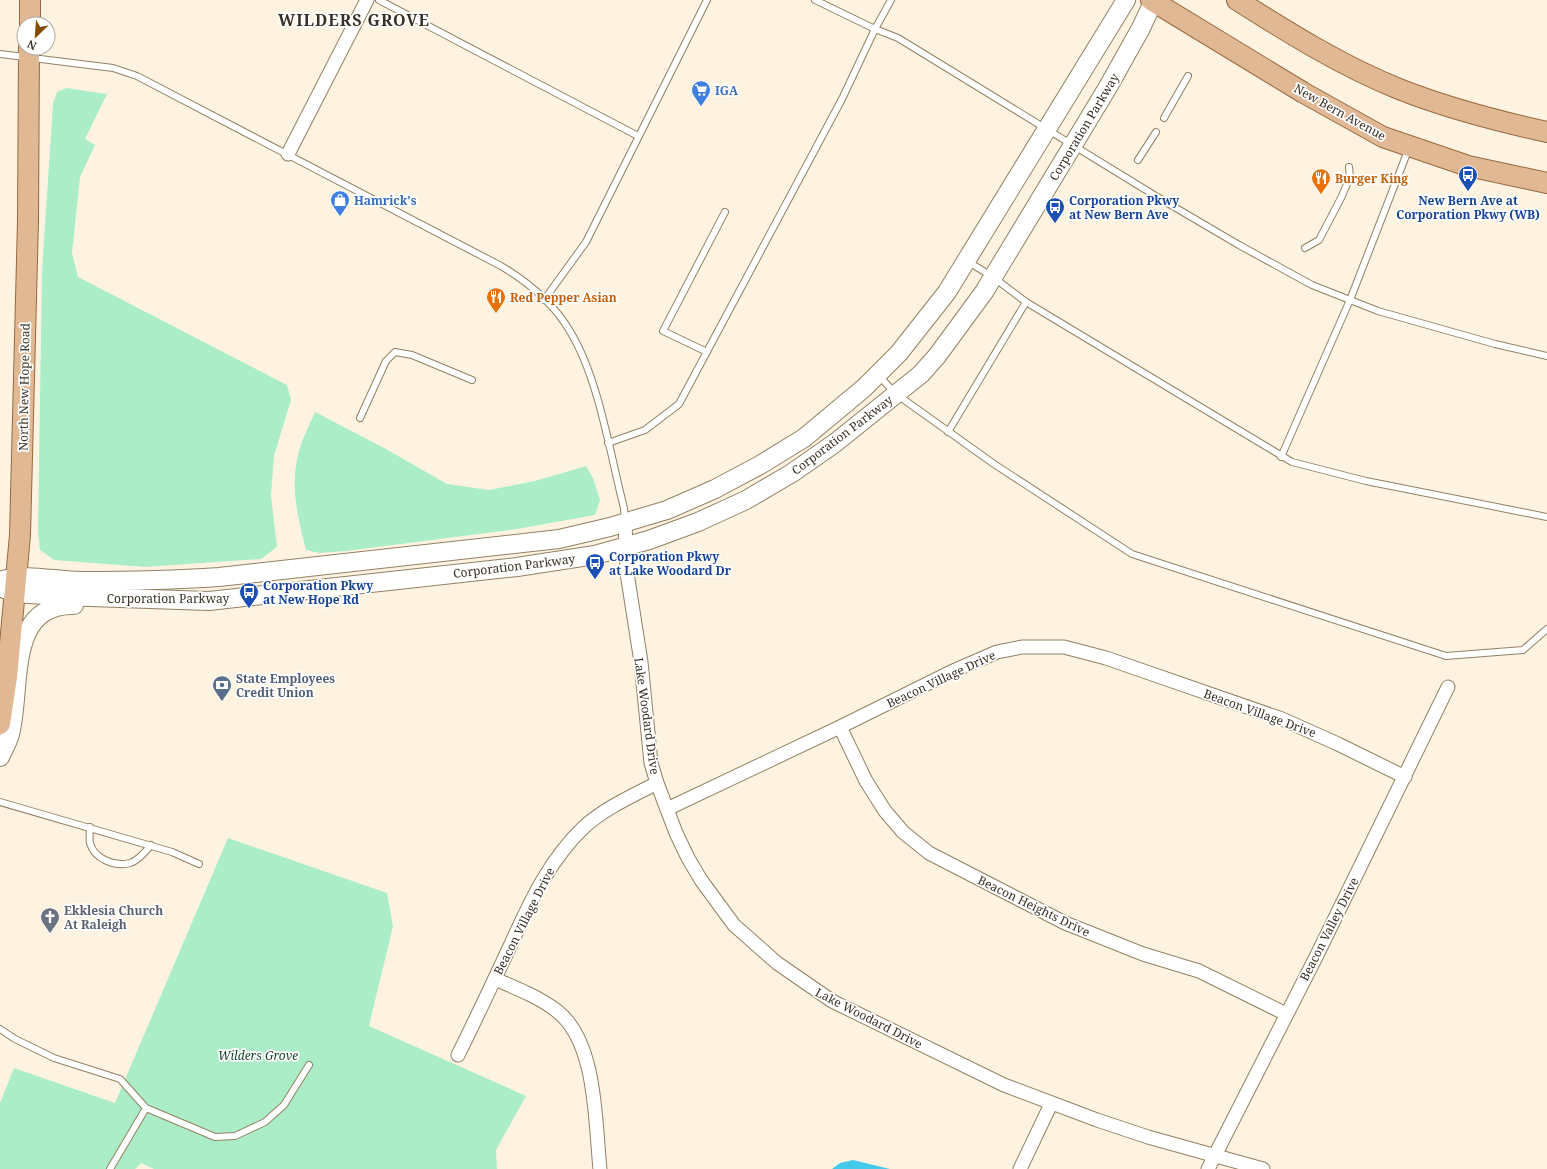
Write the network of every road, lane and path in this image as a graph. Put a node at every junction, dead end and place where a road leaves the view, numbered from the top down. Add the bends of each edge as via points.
1 (30, 0) edge
2 (366, 0) edge
3 (379, 0) edge
4 (707, 0) edge
5 (815, 0) edge
6 (891, 0) edge
7 (1126, 0) edge
8 (1153, 0) edge
9 (1237, 0) edge
10 (30, 16) edge
11 (875, 29) junction
12 (16, 53) edge
13 (0, 54) edge
14 (29, 56) edge
15 (46, 56) edge
16 (1188, 76) dead end
17 (1164, 118) dead end
18 (1047, 130) junction
19 (1156, 132) dead end
20 (1547, 132) edge
21 (638, 136) junction
22 (1072, 146) junction
23 (1410, 146) junction
24 (288, 154) junction
25 (1138, 160) dead end
26 (1349, 167) dead end
27 (1547, 183) edge
28 (726, 212) dead end
29 (1305, 248) dead end
30 (967, 261) junction
31 (993, 277) junction
32 (544, 300) junction
33 (1350, 300) junction
34 (1026, 302) junction
35 (706, 352) junction
36 (1547, 356) edge
37 (877, 374) junction
38 (472, 380) dead end
39 (896, 394) junction
40 (360, 418) dead end
41 (948, 432) junction
42 (608, 443) junction
43 (1281, 456) junction
44 (1547, 517) edge
45 (625, 523) junction
46 (626, 546) junction
47 (8, 584) edge
48 (209, 601) junction
49 (1547, 629) edge
50 (1448, 687) dead end
51 (0, 724) edge
52 (840, 727) junction
53 (0, 757) edge
54 (1405, 777) junction
55 (657, 783) junction
56 (0, 802) edge
57 (667, 808) junction
58 (90, 827) junction
59 (151, 845) junction
60 (200, 864) dead end
61 (495, 979) junction
62 (1286, 1014) junction
63 (0, 1029) edge
64 (458, 1055) dead end
65 (309, 1065) dead end
66 (1051, 1104) junction
67 (146, 1108) junction
68 (1215, 1155) junction
69 (110, 1169) edge
70 (600, 1169) edge
71 (1020, 1169) edge
72 (1208, 1169) edge
73 (1263, 1169) edge

1 - 10 main road
2 - 24 street
3 - 21 lane
4 - 21 lane
5 - 11 lane
6 - 11 lane
7 - 18 main road, Corporation Parkway
8 - 22 main road, Corporation Parkway via 1141,28
8 - 23 main road, New Bern Avenue via 1304,93 1384,137
9 - 20 main road via 1345,63 1399,88 1452,108
11 - 18 lane via 898,38 922,52
11 - 35 lane via 842,99
12 - 13 lane
14 - 47 main road, North New Hope Road via 20,535
15 - 24 lane via 113,68 137,76
16 - 17 lane
18 - 22 lane
18 - 30 main road, Corporation Parkway
19 - 25 lane
21 - 32 lane via 586,242
22 - 31 main road, Corporation Parkway
22 - 33 lane via 1244,248 1312,285
23 - 27 main road, New Bern Avenue via 1468,166
23 - 33 lane
24 - 32 lane via 513,273
26 - 29 lane via 1350,177 1342,198 1319,240
28 - 35 lane via 663,331
30 - 31 lane
30 - 37 main road, Corporation Parkway via 924,323
31 - 34 lane
31 - 39 main road, Corporation Parkway via 970,313 937,356 921,374
32 - 42 lane via 562,318 578,346 589,372
33 - 36 lane via 1378,311
33 - 43 lane
34 - 41 lane
34 - 43 lane
35 - 42 lane via 679,404 645,430
37 - 39 lane
37 - 45 main road, Corporation Parkway via 824,422 760,465 691,500
38 - 40 lane via 412,355 395,352 386,361
39 - 41 lane
39 - 46 main road, Corporation Parkway via 835,443 769,487 698,522
41 - 49 lane via 1132,554 1446,656 1523,650
42 - 45 lane via 624,508
43 - 44 lane via 1292,462 1366,481
45 - 46 street, Lake Woodard Drive
45 - 47 main road, Corporation Parkway via 553,540 232,576
46 - 48 main road, Corporation Parkway via 595,555 544,564
46 - 55 street, Lake Woodard Drive via 627,574 641,662 652,763
47 - 48 main road, Corporation Parkway via 61,596
47 - 51 main road, North New Hope Road via 7,677
48 - 53 main road via 166,607 58,606 39,616 24,638 10,735
50 - 54 street, Beacon Valley Drive
52 - 54 street, Beacon Village Drive via 951,672 998,652 1022,647 1048,646 1080,650 1106,658 1282,719
52 - 57 street, Beacon Village Drive
52 - 62 street, Beacon Heights Drive via 881,805 903,832 929,853 1065,923 1143,954 1199,971
54 - 62 street, Beacon Valley Drive
55 - 57 street, Lake Woodard Drive
55 - 61 street, Beacon Village Drive via 601,814 564,848 541,882
56 - 58 lane
57 - 66 street, Lake Woodard Drive via 676,833 701,880 734,925 777,963 832,1001 997,1081
58 - 59 lane
58 - 59 lane via 90,843 97,856 114,864 130,863 142,856
59 - 60 lane
61 - 64 street, Beacon Village Drive
61 - 70 street via 558,1012 582,1044 588,1062
62 - 68 street, Beacon Valley Drive
63 - 67 lane via 54,1058 120,1079
65 - 67 lane via 284,1106 265,1122 235,1136 215,1137
66 - 68 street, Lake Woodard Drive via 1148,1137
66 - 71 street
67 - 69 lane
68 - 72 street, Beacon Valley Drive
68 - 73 street, Lake Woodard Drive

